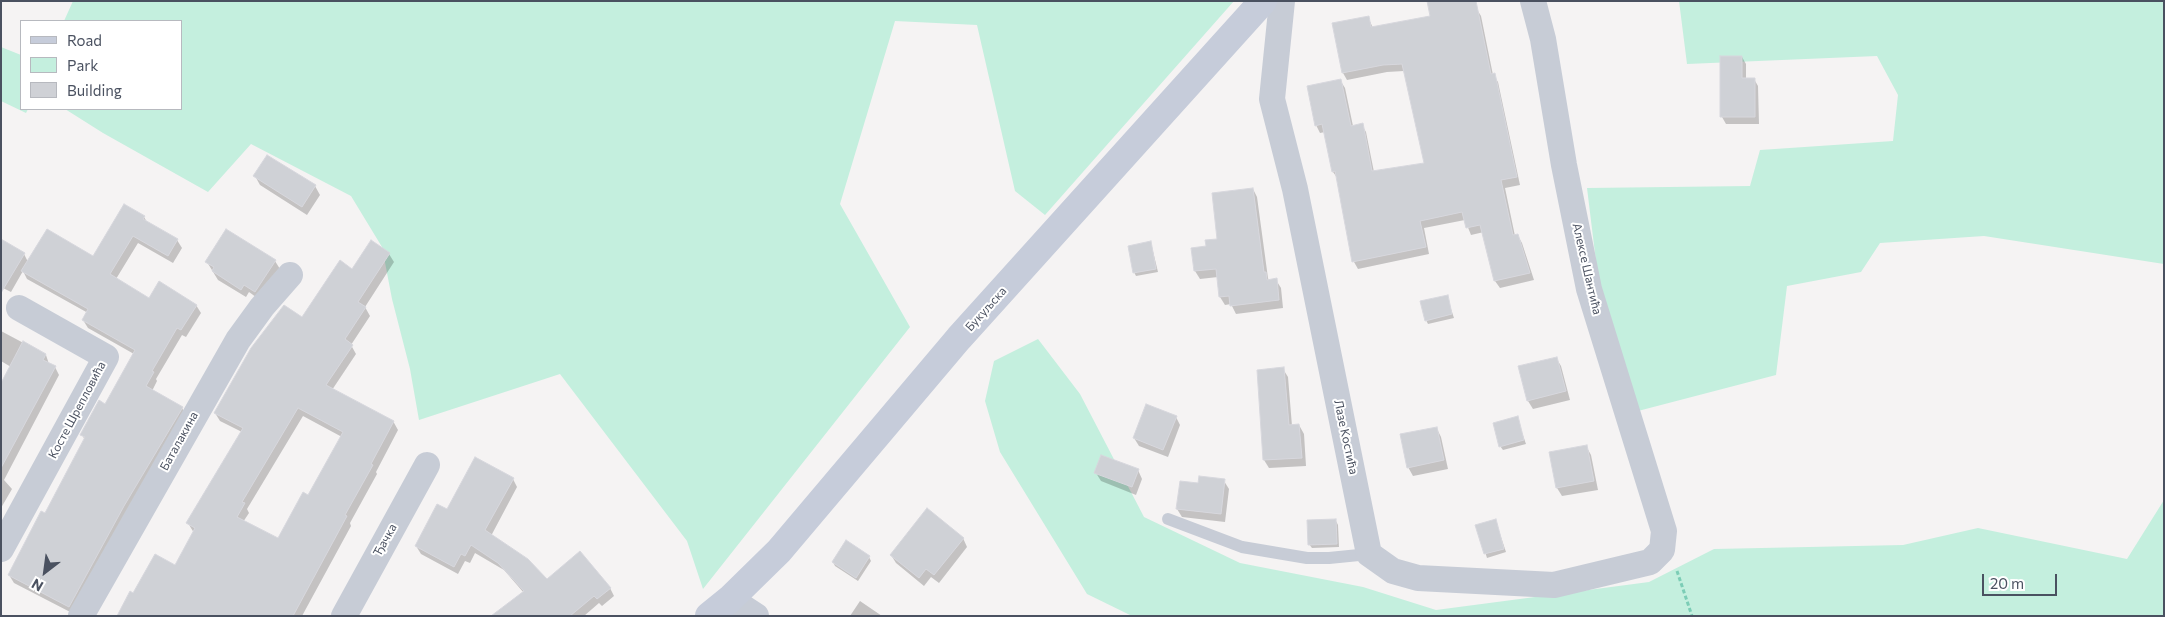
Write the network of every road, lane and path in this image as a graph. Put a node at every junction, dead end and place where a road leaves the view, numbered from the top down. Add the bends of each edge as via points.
1 (1263, 1) edge
2 (1282, 1) edge
3 (1533, 1) edge
4 (290, 275) dead end
5 (19, 308) dead end
6 (427, 465) dead end
7 (1168, 519) dead end
8 (1, 549) edge
9 (1370, 554) junction
10 (730, 599) junction
11 (81, 616) edge
12 (344, 616) edge
13 (709, 616) edge
14 (756, 616) edge

1 - 10 main road, Букуљска via 959,338 782,547
2 - 9 street, Лазе Костића via 1272,99 1295,189
3 - 9 street, Алексе Шантића via 1543,39 1589,289 1664,531 1662,550 1650,562 1554,585 1418,578 1393,571
4 - 11 street, Баталакина via 262,307 224,363
5 - 8 street, Косте Шрепловића via 106,358
6 - 12 street, Ђачка
7 - 9 lane via 1242,547 1307,558
10 - 13 main road, Букуљска
10 - 14 street

